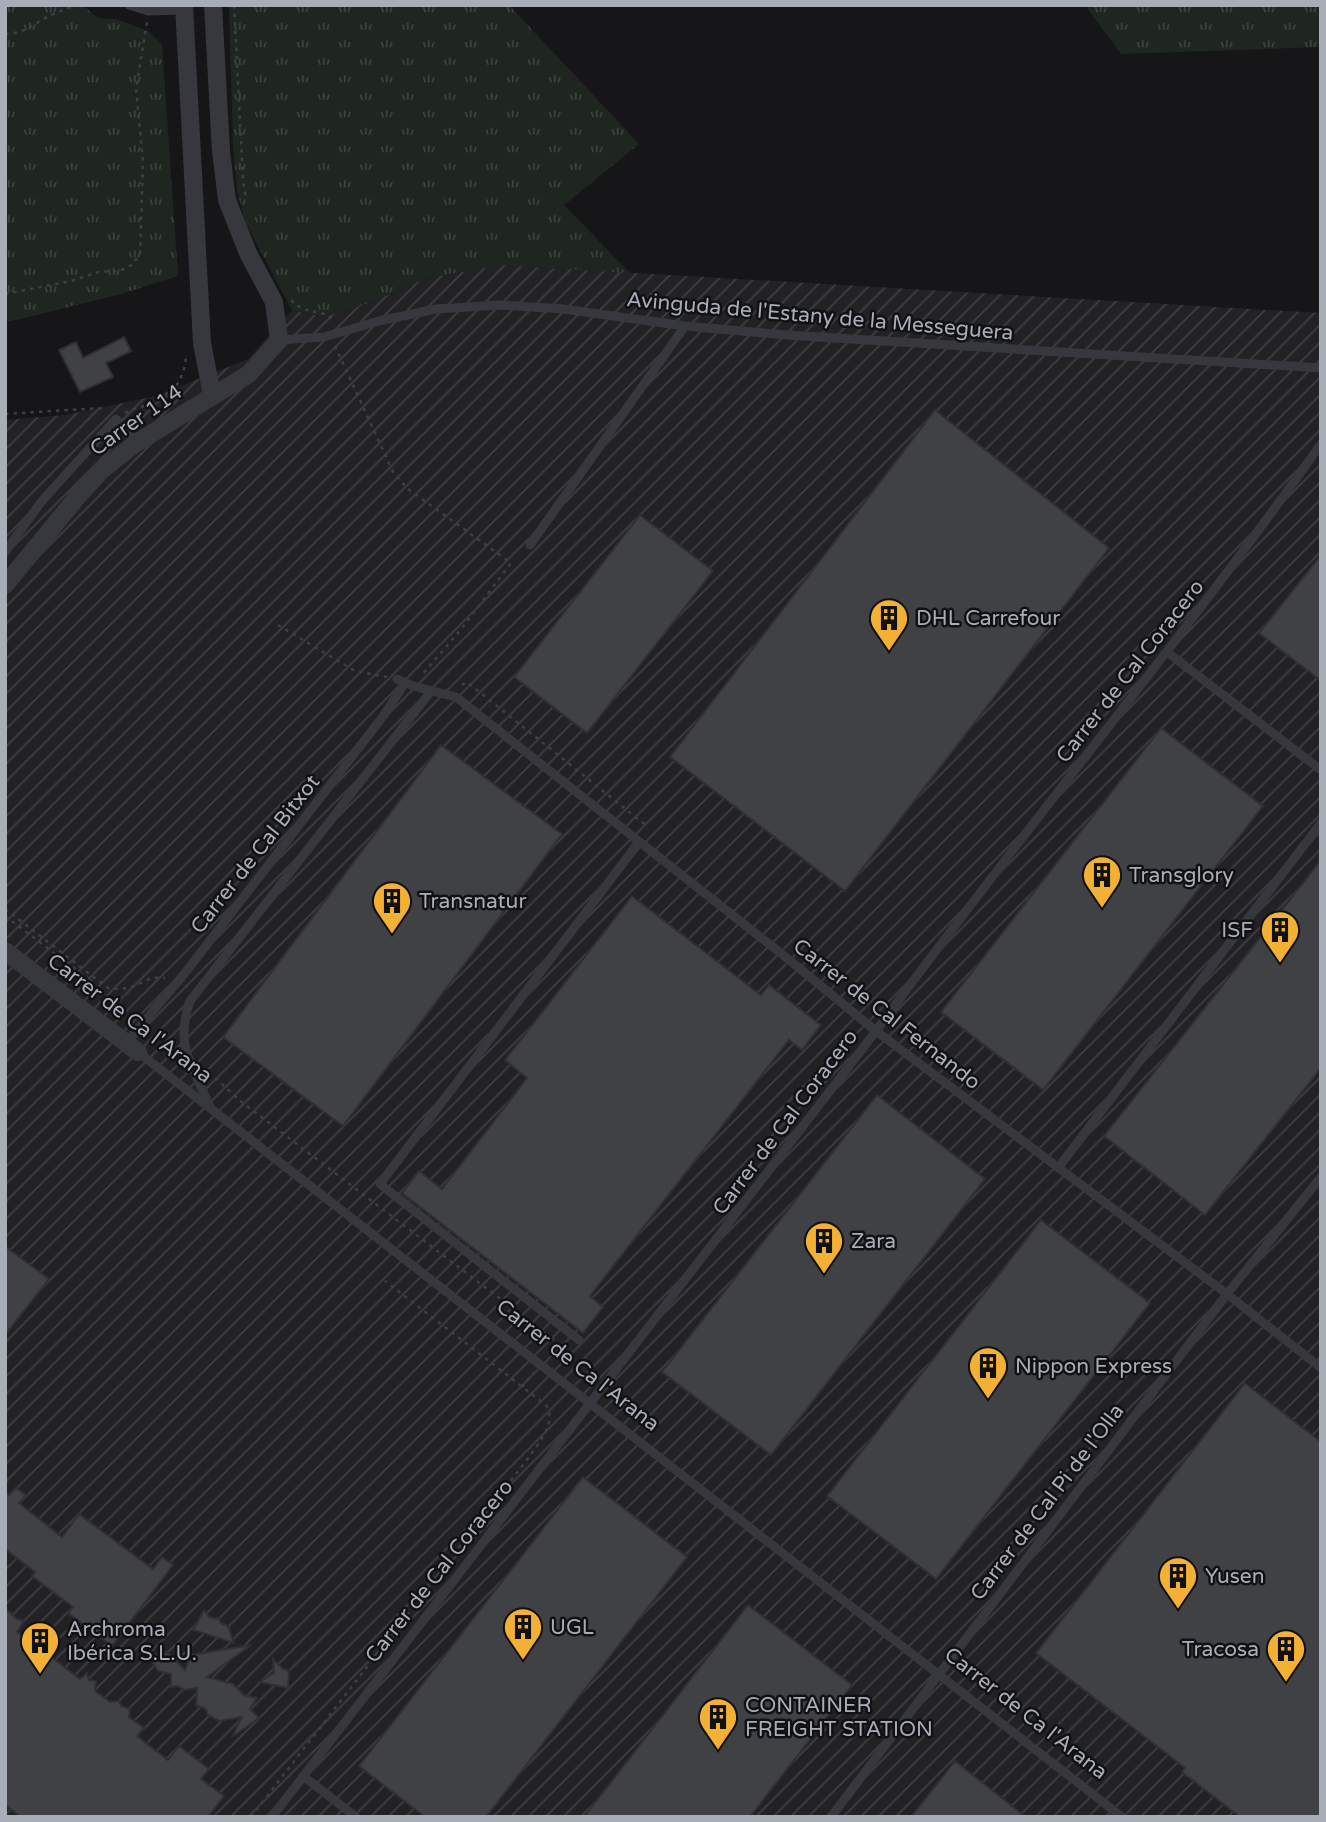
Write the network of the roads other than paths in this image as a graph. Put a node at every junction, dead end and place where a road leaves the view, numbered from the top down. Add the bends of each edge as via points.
1 (129, 5) edge
2 (213, 5) edge
3 (184, 8) edge
4 (685, 326) junction
5 (279, 340) junction
6 (1321, 368) edge
7 (212, 395) junction
8 (136, 443) junction
9 (1321, 444) edge
10 (530, 545) dead end
11 (5, 552) edge
12 (5, 585) edge
13 (1167, 652) junction
14 (405, 683) joint
15 (431, 691) junction
16 (1321, 770) edge
17 (1321, 823) edge
18 (639, 842) junction
19 (5, 951) edge
20 (876, 1031) junction
21 (132, 1047) junction
22 (210, 1108) junction
23 (1058, 1168) junction
24 (1321, 1177) edge
25 (1227, 1294) junction
26 (579, 1340) dead end
27 (1321, 1368) edge
28 (591, 1404) junction
29 (938, 1674) junction
30 (303, 1776) junction
31 (272, 1817) edge
32 (356, 1817) edge
33 (831, 1817) edge
34 (1122, 1817) edge

1 - 3 lane via 148,11
2 - 5 street via 227,200 274,302
3 - 7 street via 202,343
4 - 5 lane, Avinguda de l'Estany de la Messeguera via 499,305 436,309 334,335
4 - 6 lane, Avinguda de l'Estany de la Messeguera
4 - 10 lane
5 - 7 street, Carrer 114 via 249,374
7 - 8 street, Carrer 114
8 - 11 lane via 116,419 41,502
8 - 12 street, Carrer 114 via 102,470
9 - 13 lane, Carrer de Cal Coracero
13 - 16 lane
13 - 20 lane, Carrer de Cal Coracero
14 - 15 lane, Carrer de Cal Fernando
14 - 21 lane, Carrer de Cal Bitxot
15 - 18 lane, Carrer de Cal Fernando via 456,697
15 - 22 lane via 190,1001 184,1018 185,1050
17 - 23 lane
18 - 20 lane, Carrer de Cal Fernando
18 - 26 lane via 380,1184
19 - 21 street, Carrer de Ca l'Arana
20 - 23 lane, Carrer de Cal Fernando
20 - 28 lane, Carrer de Cal Coracero
21 - 22 lane, Carrer de Ca l'Arana
22 - 28 lane, Carrer de Ca l'Arana
23 - 25 lane, Carrer de Cal Fernando
24 - 25 lane, Carrer de Cal Pi de l'Olla
25 - 27 lane, Carrer de Cal Fernando
25 - 29 lane, Carrer de Cal Pi de l'Olla
28 - 29 lane, Carrer de Ca l'Arana
28 - 30 lane, Carrer de Cal Coracero
29 - 33 lane, Carrer de Cal Pi de l'Olla
29 - 34 lane, Carrer de Ca l'Arana
30 - 31 lane, Carrer de Cal Coracero
30 - 32 lane

